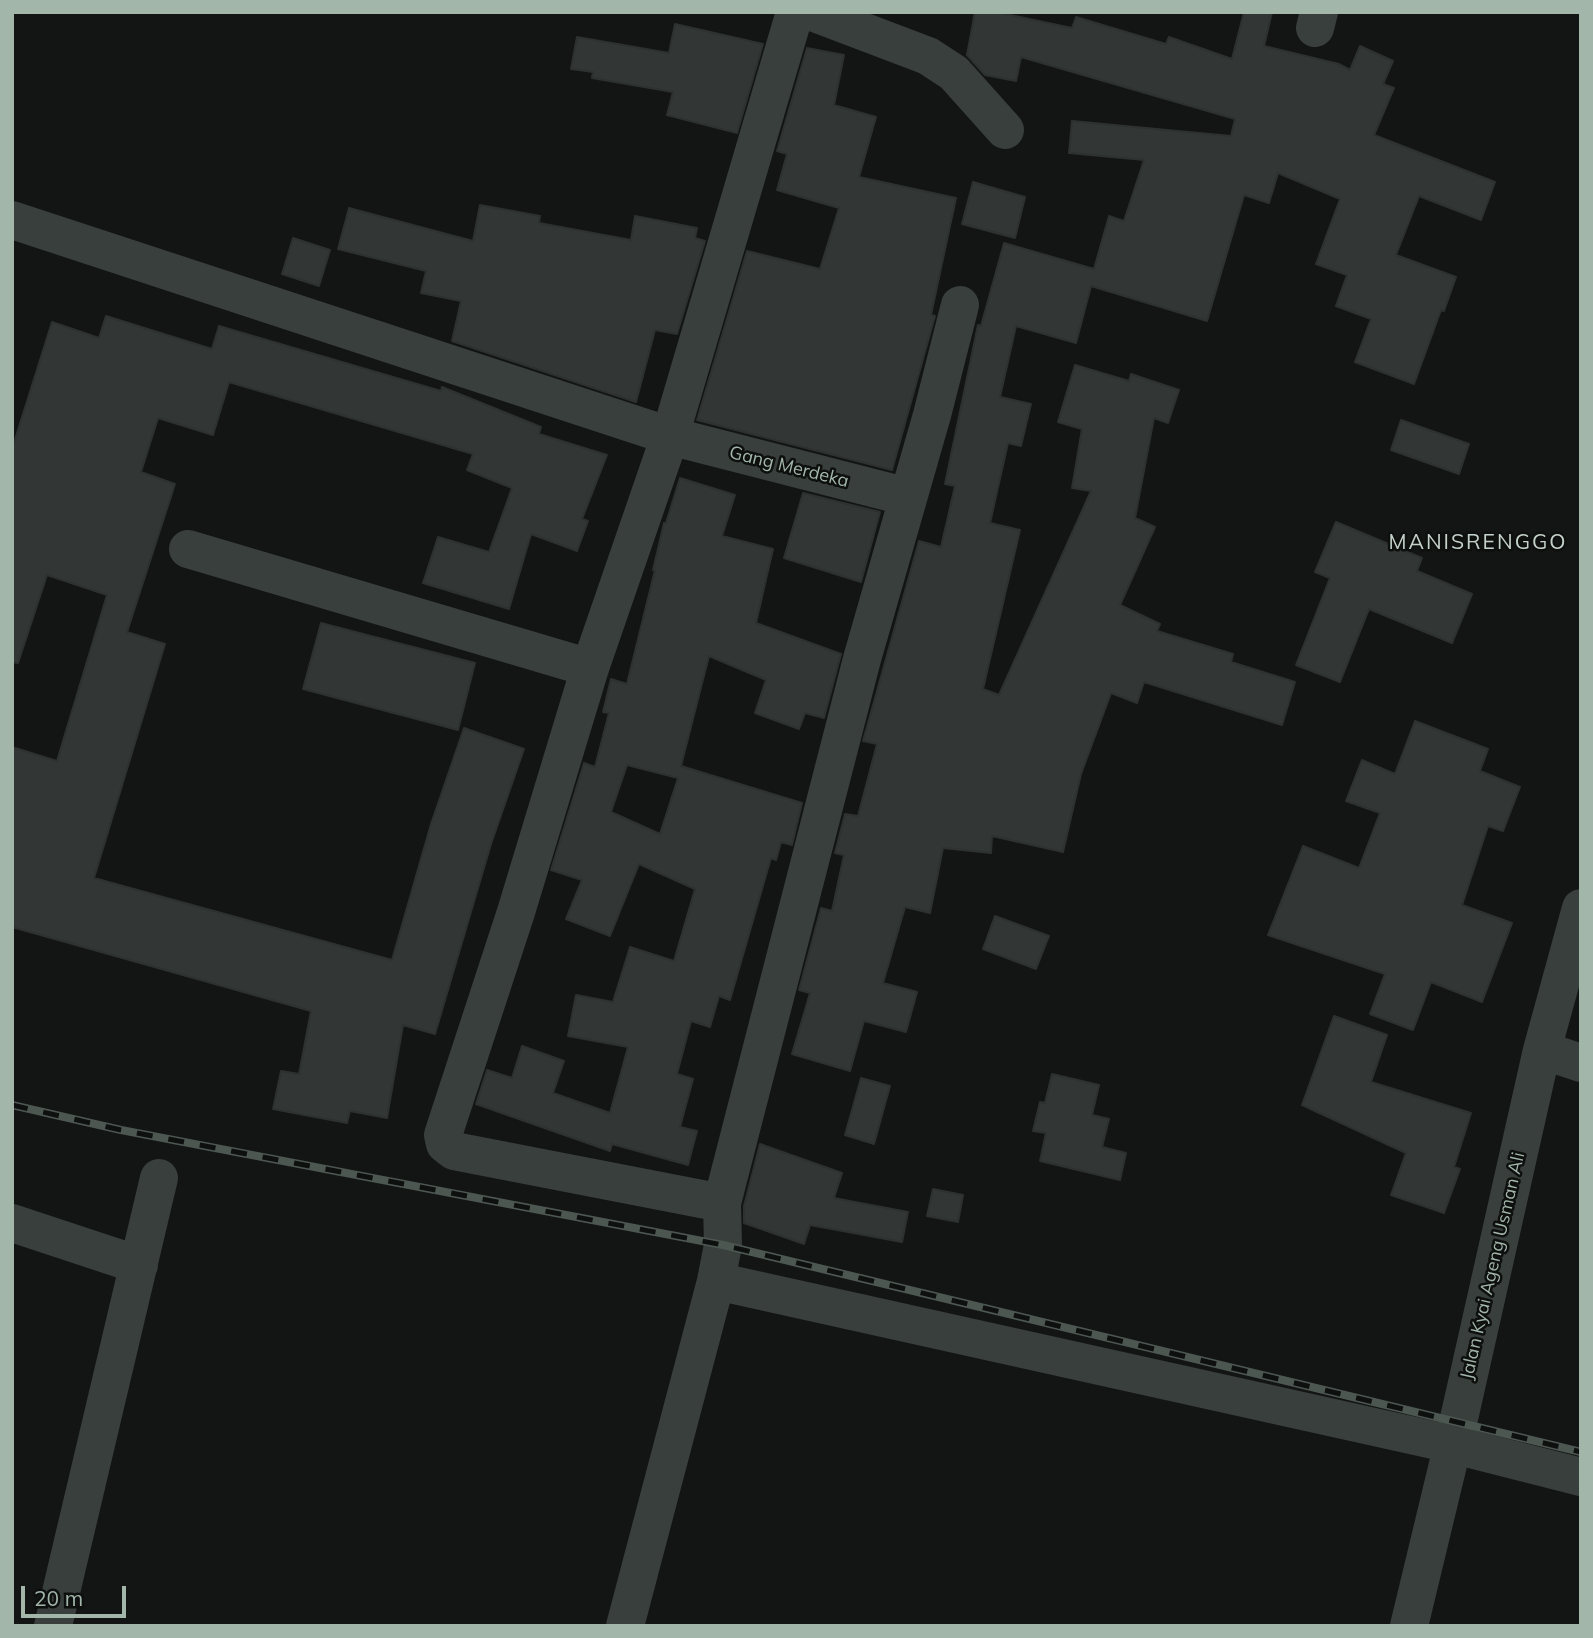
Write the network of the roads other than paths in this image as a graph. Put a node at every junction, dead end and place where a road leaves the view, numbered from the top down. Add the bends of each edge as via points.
1 (795, 12) edge
2 (812, 12) edge
3 (1005, 130) dead end
4 (12, 220) edge
5 (960, 305) dead end
6 (670, 436) junction
7 (908, 497) junction
8 (188, 550) dead end
9 (590, 668) junction
10 (1581, 908) edge
11 (1542, 1050) junction
12 (1581, 1063) edge
13 (159, 1178) dead end
14 (722, 1203) junction
15 (12, 1223) edge
16 (139, 1265) junction
17 (716, 1280) junction
18 (1451, 1444) junction
19 (1581, 1477) edge
20 (53, 1626) edge
21 (625, 1626) edge
22 (1409, 1626) edge

1 - 6 street
2 - 3 street via 928,56 954,73
4 - 6 street, Gang Merdeka
5 - 7 street
6 - 7 street, Gang Merdeka
6 - 9 street
7 - 14 street via 858,672
8 - 9 street
9 - 14 street via 443,1135 445,1144 454,1151
10 - 11 street, Jalan Kyai Ageng Usman Ali
11 - 12 street
11 - 18 street, Jalan Kyai Ageng Usman Ali
13 - 16 street
14 - 17 street via 723,1245
15 - 16 street
16 - 20 street
17 - 18 street
17 - 21 street
18 - 19 street
18 - 22 street, Jalan Kyai Ageng Usman Ali

